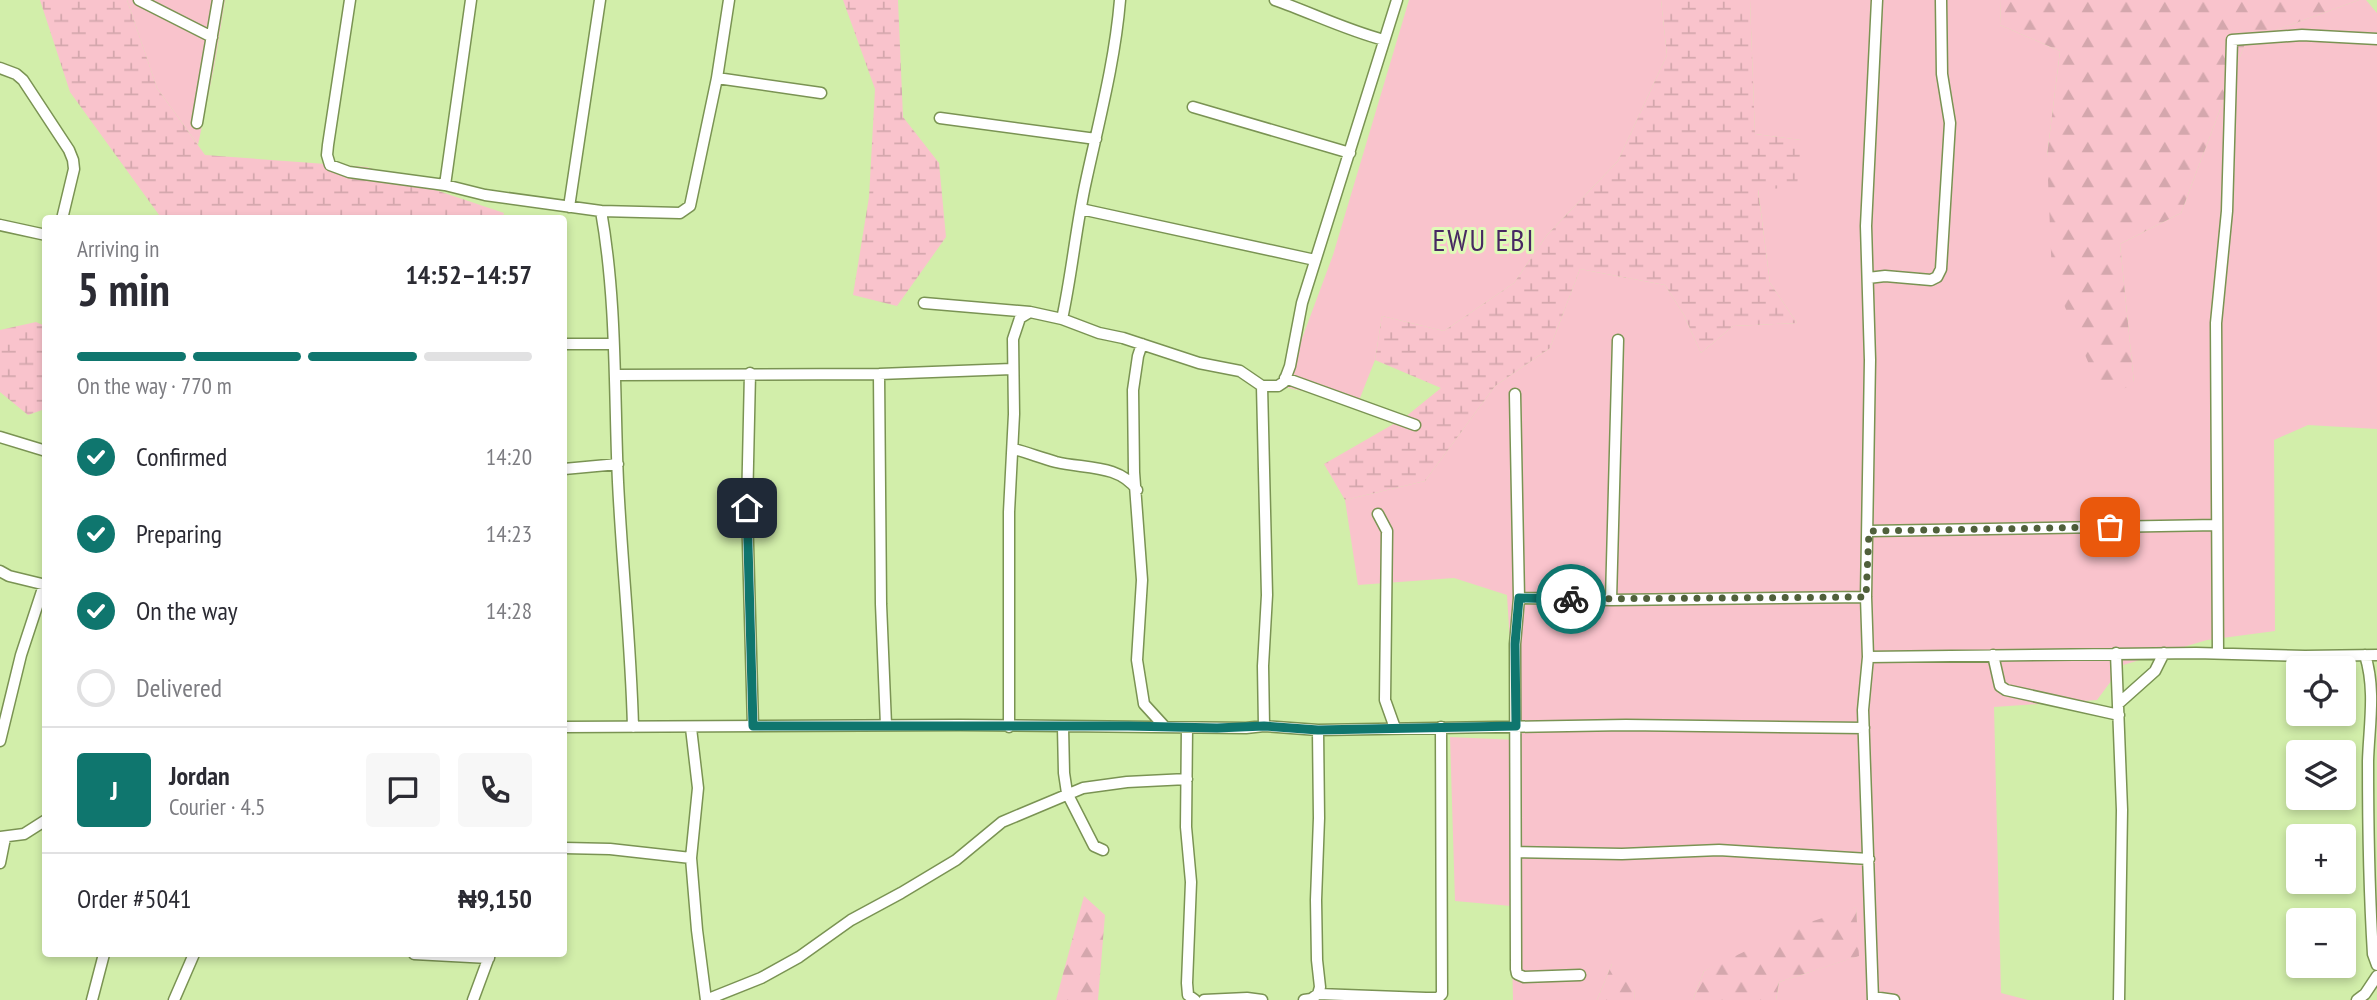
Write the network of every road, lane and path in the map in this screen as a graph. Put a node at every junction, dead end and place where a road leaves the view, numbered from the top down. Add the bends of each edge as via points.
1 (139, 0) edge
2 (218, 0) edge
3 (351, 0) edge
4 (471, 0) edge
5 (600, 0) edge
6 (729, 0) edge
7 (1120, 0) edge
8 (1275, 0) edge
9 (1397, 0) edge
10 (1877, 0) edge
11 (1941, 0) edge
12 (212, 37) junction
13 (2377, 39) edge
14 (1384, 40) junction
15 (0, 68) edge
16 (717, 78) junction
17 (821, 93) dead end
18 (1193, 107) dead end
19 (940, 118) dead end
20 (197, 123) dead end
21 (1096, 139) junction
22 (1350, 153) junction
23 (445, 185) junction
24 (569, 207) junction
25 (1081, 209) junction
26 (601, 211) junction
27 (63, 215) edge
28 (0, 225) edge
29 (42, 234) edge
30 (1315, 260) junction
31 (1868, 278) junction
32 (923, 303) dead end
33 (1030, 312) junction
34 (1062, 319) junction
35 (1618, 340) dead end
36 (567, 344) edge
37 (613, 344) junction
38 (1142, 344) junction
39 (1012, 369) junction
40 (750, 373) junction
41 (879, 374) junction
42 (616, 375) junction
43 (1285, 377) junction
44 (1262, 386) junction
45 (1514, 394) dead end
46 (1415, 425) dead end
47 (0, 437) edge
48 (1014, 449) junction
49 (42, 450) edge
50 (618, 464) junction
51 (567, 469) edge
52 (1137, 491) junction
53 (1378, 514) dead end
54 (2217, 525) junction
55 (1869, 531) junction
56 (0, 571) edge
57 (42, 584) edge
58 (42, 594) edge
59 (1866, 597) junction
60 (1519, 598) junction
61 (1611, 600) junction
62 (2116, 653) junction
63 (2164, 653) junction
64 (2218, 654) junction
65 (1993, 655) junction
66 (2365, 655) junction
67 (2377, 655) edge
68 (1868, 657) junction
69 (1144, 704) junction
70 (2118, 704) junction
71 (2119, 715) junction
72 (886, 725) junction
73 (753, 726) junction
74 (1137, 726) junction
75 (1264, 726) junction
76 (1516, 726) junction
77 (567, 727) edge
78 (633, 727) junction
79 (1009, 727) junction
80 (1063, 727) junction
81 (1165, 727) junction
82 (1441, 727) junction
83 (691, 728) junction
84 (1187, 728) junction
85 (1395, 728) junction
86 (1864, 728) junction
87 (1318, 730) junction
88 (0, 741) edge
89 (1187, 779) junction
90 (1067, 793) junction
91 (42, 823) edge
92 (3, 838) edge
93 (567, 848) edge
94 (1103, 850) dead end
95 (1517, 852) junction
96 (691, 858) junction
97 (1869, 859) junction
98 (0, 863) edge
99 (103, 957) edge
100 (193, 957) edge
101 (490, 957) edge
102 (2377, 965) edge
103 (1580, 975) dead end
104 (2377, 976) edge
105 (1318, 994) junction
106 (1873, 999) edge
107 (92, 1000) edge
108 (174, 1000) edge
109 (473, 1000) edge
110 (1195, 1000) edge
111 (1204, 1000) edge
112 (1262, 1000) edge
113 (1304, 1000) edge
114 (1894, 1000) edge
115 (2119, 1000) edge
116 (2357, 1000) edge

1 - 12 street
2 - 12 street
3 - 23 street via 328,161 349,172
4 - 23 street
5 - 24 street
6 - 16 street
7 - 21 street
8 - 14 street
9 - 14 street
10 - 31 street
11 - 31 street via 1942,74 1950,124 1941,269 1931,280
12 - 20 street
13 - 54 street via 2302,35 2232,40 2228,211 2216,323
14 - 22 street
15 - 27 street via 23,80 69,150 74,169
16 - 17 street
16 - 26 street via 690,206 680,213
18 - 22 street
19 - 21 street
21 - 25 street
22 - 30 street
23 - 24 street
24 - 26 street
25 - 30 street
25 - 34 street
26 - 37 street via 611,273
28 - 29 street
30 - 43 street
31 - 55 street
32 - 33 street
33 - 34 street
33 - 39 street via 1016,327
34 - 38 street
35 - 61 street
36 - 37 street
37 - 42 street
38 - 44 street via 1240,371
38 - 52 street via 1133,390
39 - 41 street
39 - 48 street
40 - 41 street
40 - 42 street
40 - 73 street via 747,518
41 - 72 street
42 - 50 street
43 - 44 street via 1278,386
43 - 46 street
44 - 75 street via 1267,595
45 - 60 street
47 - 49 street
48 - 52 street via 1058,463 1117,473
48 - 79 street via 1009,512
50 - 51 street
50 - 78 street
52 - 69 street via 1142,580 1137,660
53 - 85 street via 1387,531 1385,700
54 - 55 street
54 - 64 street
55 - 59 street
56 - 57 street
58 - 88 street
59 - 61 street
59 - 68 street
60 - 61 street
60 - 76 street
62 - 63 street
62 - 65 street
62 - 70 street
63 - 64 street
63 - 70 street via 2155,671
64 - 66 street
65 - 68 street
65 - 71 street via 2000,686 2006,690
66 - 67 street
66 - 102 street via 2371,674 2370,864
68 - 86 street
69 - 74 street
69 - 81 street
70 - 71 street
71 - 115 street
72 - 73 street
72 - 79 street
73 - 83 street
74 - 80 street
74 - 81 street
75 - 84 street
75 - 87 street
76 - 82 street
76 - 86 street
76 - 95 street
77 - 78 street
78 - 83 street
79 - 80 street
80 - 90 street
81 - 84 street
82 - 85 street
82 - 105 street via 1442,994 1437,998
83 - 96 street via 698,788
84 - 89 street
85 - 87 street
86 - 97 street
87 - 105 street
89 - 90 street via 1100,785
89 - 110 street via 1191,882 1187,983 1188,995
90 - 94 street via 1094,846
90 - 96 street via 1002,822 956,860 851,920 799,957 706,1000
91 - 92 street via 24,834
92 - 98 street
93 - 96 street
95 - 97 street via 1719,850
95 - 103 street via 1517,974
97 - 106 street
99 - 107 street
100 - 108 street
101 - 109 street
104 - 116 street
105 - 113 street
106 - 114 street
111 - 112 street

